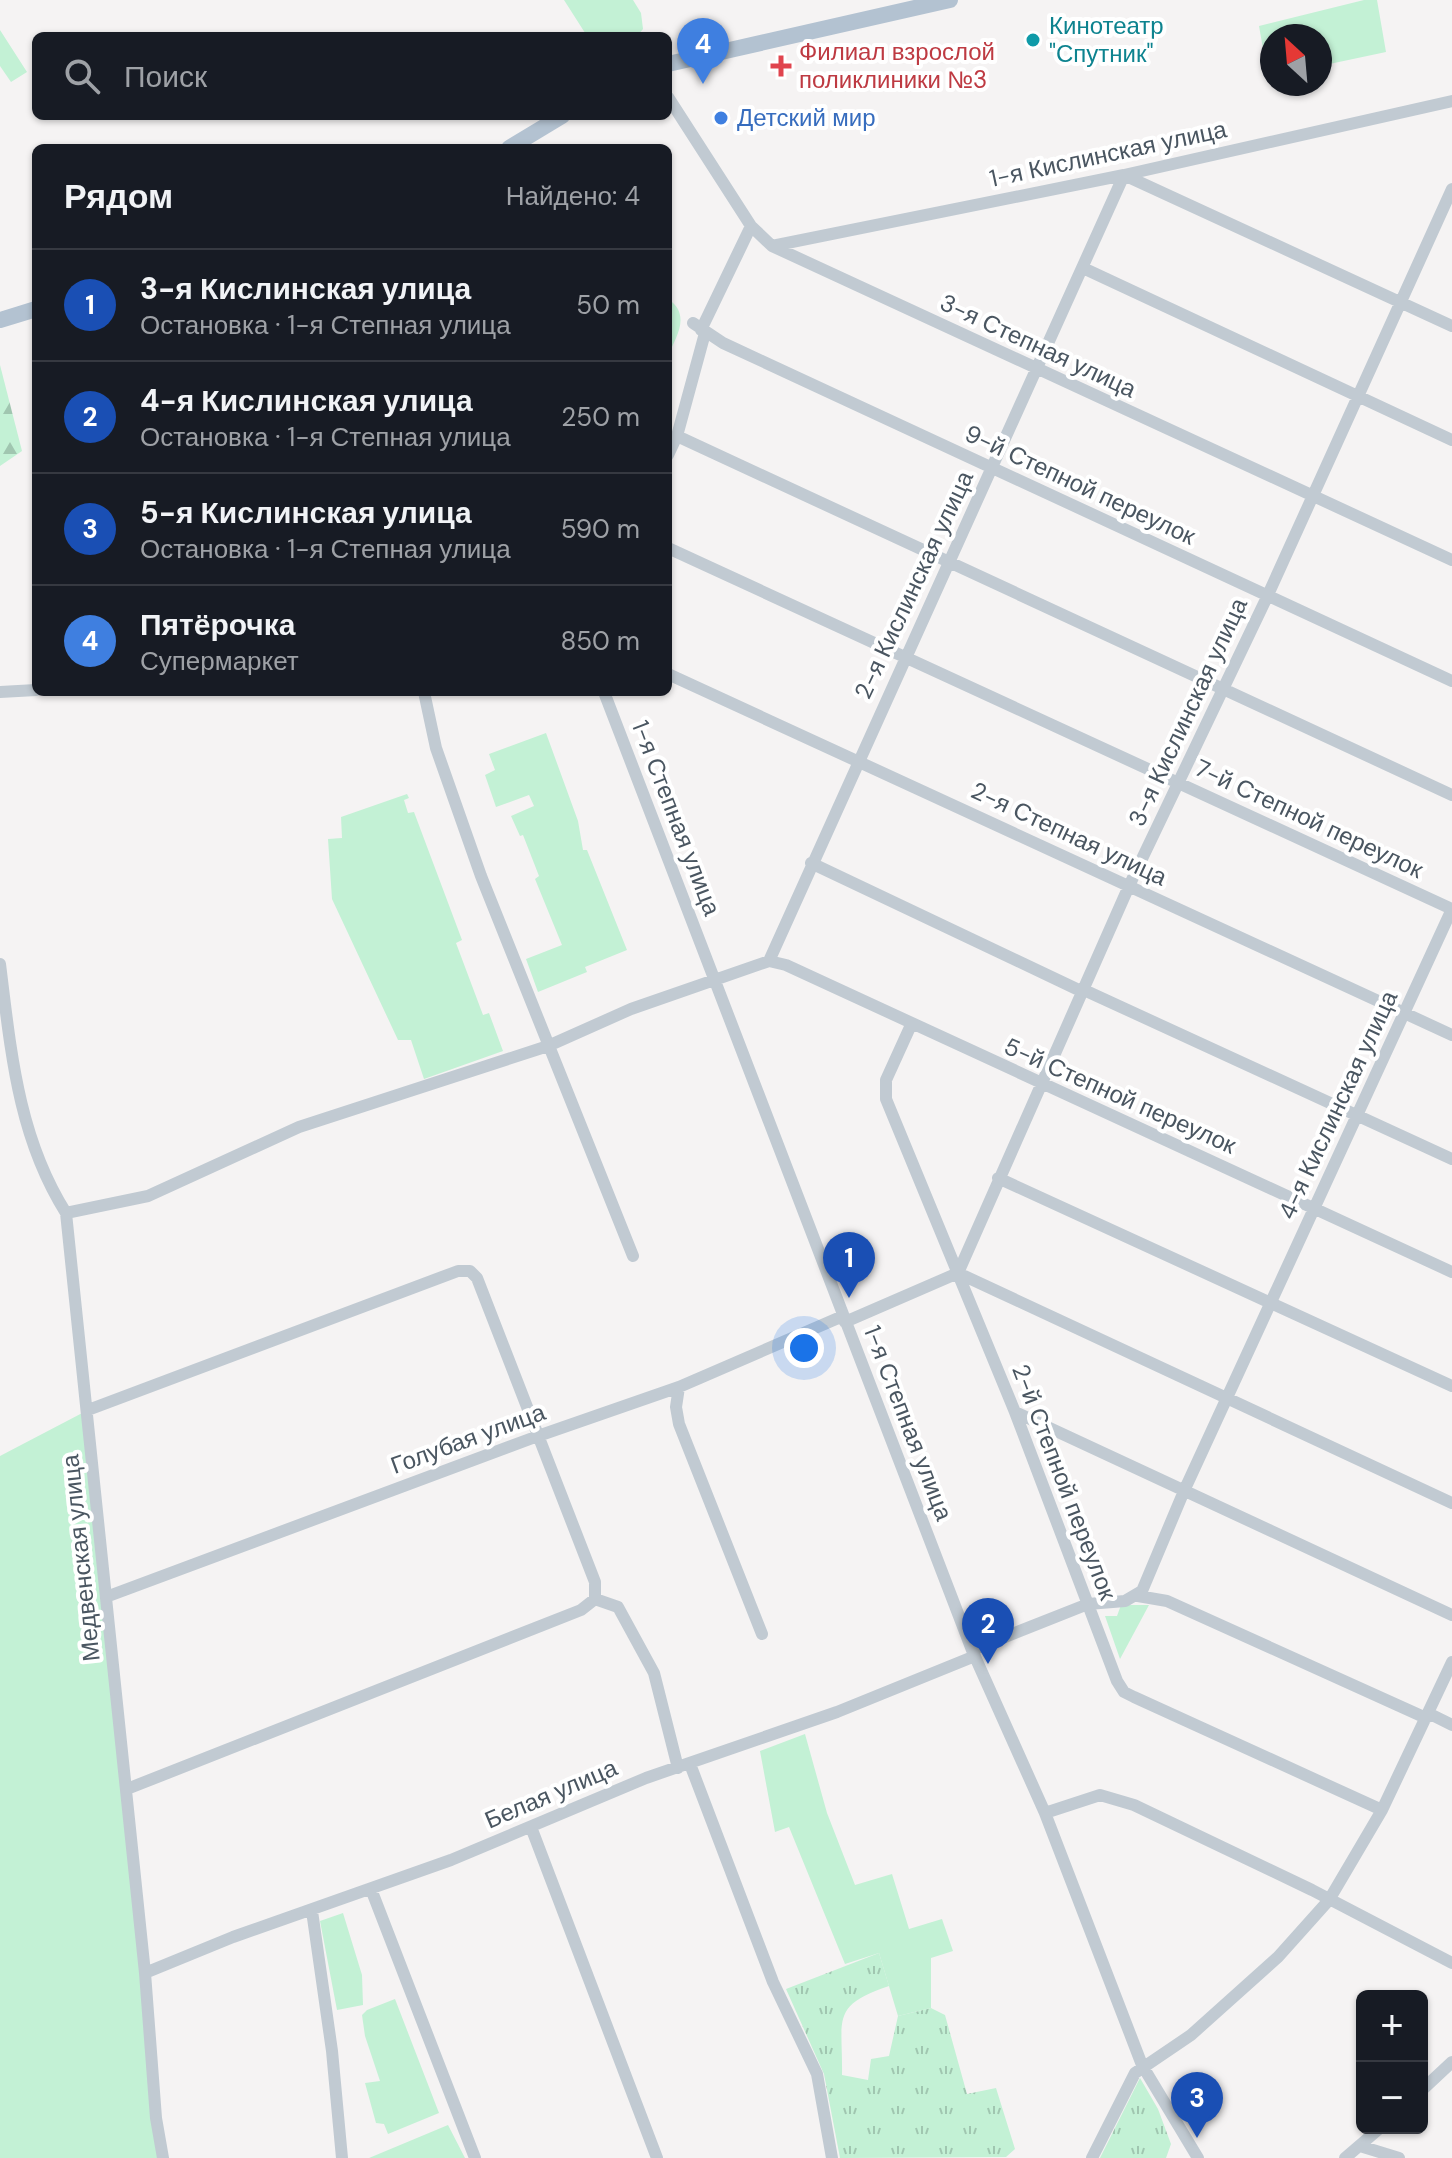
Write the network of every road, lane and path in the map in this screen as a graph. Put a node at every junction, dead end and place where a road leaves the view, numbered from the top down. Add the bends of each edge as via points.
1 (950, 0) edge
2 (672, 63) edge
3 (1452, 101) edge
4 (672, 103) edge
5 (555, 120) edge
6 (516, 144) edge
7 (1124, 175) junction
8 (1452, 189) edge
9 (1448, 207) edge
10 (751, 226) junction
11 (772, 246) junction
12 (1083, 268) junction
13 (1401, 303) junction
14 (32, 310) edge
15 (0, 320) edge
16 (1452, 326) edge
17 (700, 329) junction
18 (1036, 370) junction
19 (1359, 397) junction
20 (677, 436) junction
21 (1452, 440) edge
22 (672, 447) edge
23 (992, 469) junction
24 (1313, 496) junction
25 (672, 550) edge
26 (1452, 560) edge
27 (946, 563) junction
28 (1267, 597) junction
29 (905, 657) junction
30 (672, 676) edge
31 (1452, 681) edge
32 (1224, 689) junction
33 (32, 690) edge
34 (0, 692) edge
35 (425, 696) edge
36 (606, 696) edge
37 (857, 760) junction
38 (1180, 783) junction
39 (1452, 795) edge
40 (811, 863) junction
41 (1129, 886) junction
42 (1452, 909) edge
43 (769, 961) junction
44 (0, 964) edge
45 (715, 981) junction
46 (1083, 991) junction
47 (1405, 1014) junction
48 (911, 1025) junction
49 (1452, 1035) edge
50 (548, 1046) junction
51 (1041, 1084) junction
52 (1359, 1116) junction
53 (1452, 1159) edge
54 (998, 1178) junction
55 (1314, 1209) junction
56 (66, 1213) junction
57 (633, 1256) dead end
58 (1452, 1272) edge
59 (958, 1273) junction
60 (1272, 1304) junction
61 (844, 1319) junction
62 (1452, 1386) edge
63 (679, 1387) junction
64 (1228, 1399) junction
65 (88, 1410) junction
66 (1015, 1412) junction
67 (538, 1436) junction
68 (1184, 1491) junction
69 (1452, 1503) edge
70 (1138, 1596) junction
71 (106, 1597) junction
72 (595, 1599) junction
73 (1088, 1604) junction
74 (1452, 1615) edge
75 (762, 1634) dead end
76 (974, 1653) junction
77 (1452, 1662) edge
78 (1427, 1716) junction
79 (1452, 1725) edge
80 (684, 1766) junction
81 (127, 1789) junction
82 (1382, 1810) junction
83 (1045, 1813) junction
84 (531, 1827) junction
85 (371, 1889) junction
86 (1329, 1900) junction
87 (312, 1911) junction
88 (1452, 1963) edge
89 (145, 1973) junction
90 (1452, 2062) edge
91 (1142, 2065) junction
92 (1428, 2084) edge
93 (1373, 2134) edge
94 (1360, 2146) junction
95 (163, 2158) edge
96 (342, 2158) edge
97 (475, 2158) edge
98 (657, 2158) edge
99 (832, 2158) edge
100 (1092, 2158) edge
101 (1198, 2158) edge
102 (1345, 2158) edge
103 (1399, 2158) edge

1 - 2 main road
3 - 7 street, 1-я Кислинская улица
4 - 10 street, 3-я Степная улица
5 - 6 main road
7 - 11 street, 1-я Кислинская улица
7 - 12 street, 2-я Кислинская улица
7 - 13 street
8 - 9 street, 3-я Кислинская улица
9 - 13 street, 3-я Кислинская улица
10 - 11 street, 3-я Степная улица
10 - 17 street
11 - 18 street, 3-я Степная улица
12 - 18 street, 2-я Кислинская улица
12 - 19 street
13 - 16 street
13 - 19 street, 3-я Кислинская улица
14 - 15 main road
17 - 20 street
17 - 23 street, 9-й Степной переулок
18 - 23 street, 2-я Кислинская улица
18 - 24 street, 3-я Степная улица
19 - 21 street
19 - 24 street, 3-я Кислинская улица
20 - 22 street
20 - 27 street
23 - 27 street, 2-я Кислинская улица
23 - 28 street, 9-й Степной переулок
24 - 26 street, 3-я Степная улица
24 - 28 street, 3-я Кислинская улица
25 - 29 street, 7-й Степной переулок
27 - 29 street, 2-я Кислинская улица
27 - 32 street
28 - 31 street, 9-й Степной переулок
28 - 32 street, 3-я Кислинская улица
29 - 37 street, 2-я Кислинская улица
29 - 38 street, 7-й Степной переулок
30 - 37 street, 2-я Степная улица
32 - 38 street, 3-я Кислинская улица
32 - 39 street
33 - 34 street
35 - 50 street via 436,748 471,848
36 - 45 street, 1-я Степная улица
37 - 40 street, 2-я Кислинская улица
37 - 41 street, 2-я Степная улица
38 - 41 street, 3-я Кислинская улица
38 - 42 street, 7-й Степной переулок
40 - 43 street, 2-я Кислинская улица
40 - 46 street
41 - 46 street, 3-я Кислинская улица
41 - 47 street, 2-я Степная улица
42 - 47 street, 4-я Кислинская улица
43 - 45 street
43 - 48 street, 5-й Степной переулок
44 - 56 street, Медвенская улица via 19,1100 44,1179
45 - 50 street via 631,1009
45 - 61 street, 1-я Степная улица
46 - 51 street, 3-я Кислинская улица
46 - 52 street
47 - 49 street, 2-я Степная улица
47 - 52 street, 4-я Кислинская улица
48 - 51 street, 5-й Степной переулок
48 - 59 street, 2-й Степной переулок via 884,1089
50 - 56 street via 299,1127 148,1196
50 - 57 street
51 - 54 street, 3-я Кислинская улица
51 - 55 street, 5-й Степной переулок
52 - 53 street
52 - 55 street, 4-я Кислинская улица
54 - 59 street, 3-я Кислинская улица
54 - 60 street
55 - 58 street, 5-й Степной переулок
55 - 60 street, 4-я Кислинская улица
56 - 65 street, Медвенская улица
59 - 61 street
59 - 64 street
59 - 66 street, 2-й Степной переулок
60 - 62 street
60 - 64 street, 4-я Кислинская улица
61 - 63 street, Голубая улица
61 - 76 street, 1-я Степная улица
63 - 67 street, Голубая улица
63 - 75 street via 679,1424
64 - 68 street, 4-я Кислинская улица
64 - 69 street
65 - 67 street via 458,1271 470,1271
65 - 71 street, Медвенская улица
66 - 68 street
66 - 73 street, 2-й Степной переулок
67 - 71 street, Голубая улица
67 - 72 street via 595,1582
68 - 70 street, 4-я Кислинская улица
68 - 74 street
70 - 73 street
70 - 78 street via 1167,1601
71 - 81 street, Медвенская улица
72 - 80 street via 618,1607 635,1634 654,1673
72 - 81 street via 581,1610
73 - 76 street
73 - 82 street, 2-й Степной переулок via 1124,1692
76 - 80 street, Белая улица via 837,1712
76 - 83 street, 1-я Степная улица
77 - 78 street
78 - 79 street
78 - 82 street
80 - 84 street, Белая улица
80 - 99 street via 817,2074
81 - 89 street, Медвенская улица
82 - 86 street
83 - 86 street via 1085,1797 1114,1798
83 - 91 street, 1-я Степная улица
84 - 85 street, Белая улица
84 - 98 street
85 - 87 street, Белая улица
85 - 97 street
86 - 88 street
86 - 91 street via 1278,1957 1191,2035
87 - 89 street, Белая улица
87 - 96 street
89 - 95 street, Медвенская улица
90 - 92 street
91 - 100 street
91 - 101 street, 1-я Степная улица
93 - 94 street
94 - 102 street
94 - 103 street

